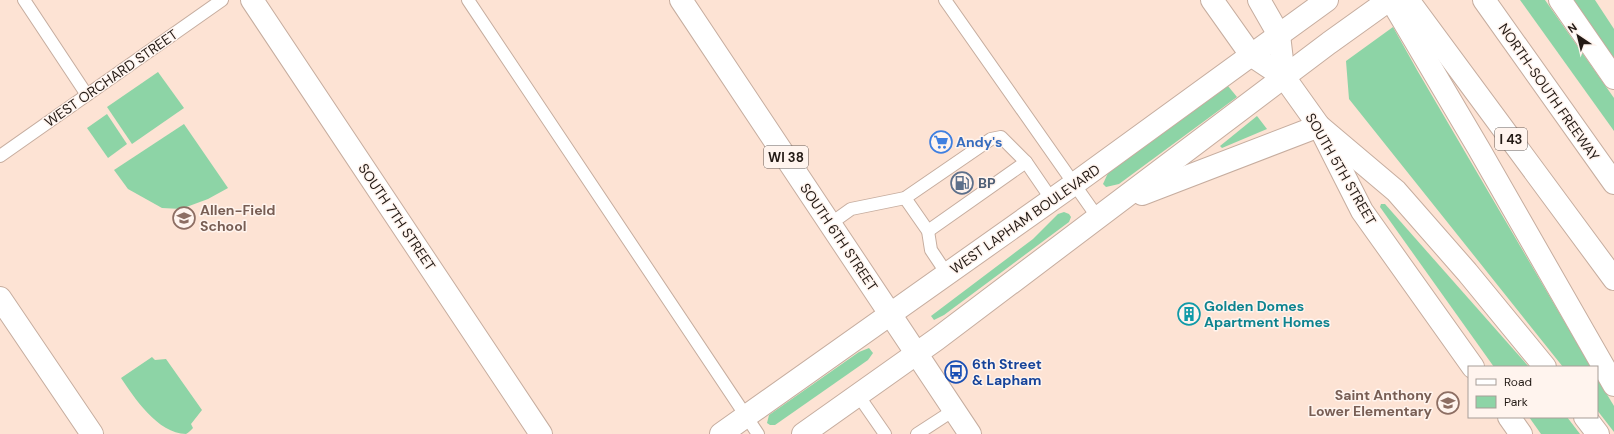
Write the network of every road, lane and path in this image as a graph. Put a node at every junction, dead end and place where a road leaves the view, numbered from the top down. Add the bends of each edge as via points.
1 (24, 0) edge
2 (222, 0) edge
3 (252, 0) edge
4 (468, 0) edge
5 (681, 0) edge
6 (945, 0) edge
7 (1212, 0) edge
8 (1259, 0) edge
9 (1390, 0) edge
10 (1408, 0) edge
11 (1484, 0) edge
12 (1560, 0) edge
13 (1319, 6) edge
14 (1279, 35) junction
15 (1252, 55) junction
16 (1284, 77) junction
17 (1614, 78) edge
18 (87, 95) junction
19 (1319, 126) junction
20 (0, 156) edge
21 (1026, 162) junction
22 (1614, 183) edge
23 (1074, 184) junction
24 (905, 198) junction
25 (1052, 200) junction
26 (1120, 202) junction
27 (1098, 218) junction
28 (830, 224) junction
29 (928, 231) junction
30 (947, 274) junction
31 (1614, 279) edge
32 (0, 298) edge
33 (890, 314) junction
34 (916, 353) junction
35 (1472, 366) edge
36 (1544, 366) edge
37 (1614, 385) edge
38 (858, 395) junction
39 (954, 410) junction
40 (746, 416) junction
41 (1510, 418) edge
42 (1586, 418) edge
43 (883, 433) edge
44 (92, 434) edge
45 (541, 434) edge
46 (721, 434) edge
47 (758, 434) edge
48 (803, 434) edge
49 (917, 434) edge
50 (970, 434) edge
51 (1521, 434) edge
52 (1598, 434) edge

1 - 18 lane
2 - 18 lane, WEST ORCHARD STREET
3 - 45 main road, SOUTH 7TH STREET
4 - 40 lane
5 - 28 main road, SOUTH 6TH STREET / WI 38
6 - 23 lane
7 - 15 main road, SOUTH 5TH STREET
8 - 14 main road
9 - 16 main road
9 - 37 main road
10 - 31 main road, I 43
11 - 22 main road, NORTH-SOUTH FREEWAY
12 - 17 main road
13 - 14 main road, WEST LAPHAM BOULEVARD
14 - 15 main road, WEST LAPHAM BOULEVARD
14 - 16 main road
15 - 16 main road, SOUTH 5TH STREET
15 - 23 main road, WEST LAPHAM BOULEVARD
16 - 19 main road, SOUTH 5TH STREET
16 - 26 main road
18 - 20 lane, WEST ORCHARD STREET
19 - 26 main road
19 - 35 main road, SOUTH 5TH STREET via 1362,211
19 - 36 main road via 1396,191
21 - 24 lane via 1001,137 991,139
21 - 25 lane
21 - 29 lane
23 - 25 main road, WEST LAPHAM BOULEVARD
23 - 27 lane
24 - 28 lane via 851,209
24 - 29 lane
25 - 30 main road, WEST LAPHAM BOULEVARD
26 - 27 main road
27 - 34 main road
28 - 33 main road, SOUTH 6TH STREET / WI 38
29 - 30 lane via 931,250
30 - 33 main road, WEST LAPHAM BOULEVARD
32 - 44 main road
33 - 34 main road, SOUTH 6TH STREET / WI 38
33 - 40 main road, WEST LAPHAM BOULEVARD
34 - 38 main road
34 - 39 main road, SOUTH 6TH STREET / WI 38
38 - 43 lane
38 - 48 main road
39 - 49 lane
39 - 50 main road, SOUTH 6TH STREET / WI 38
40 - 46 main road, WEST LAPHAM BOULEVARD
40 - 47 lane
41 - 51 main road
42 - 52 main road

